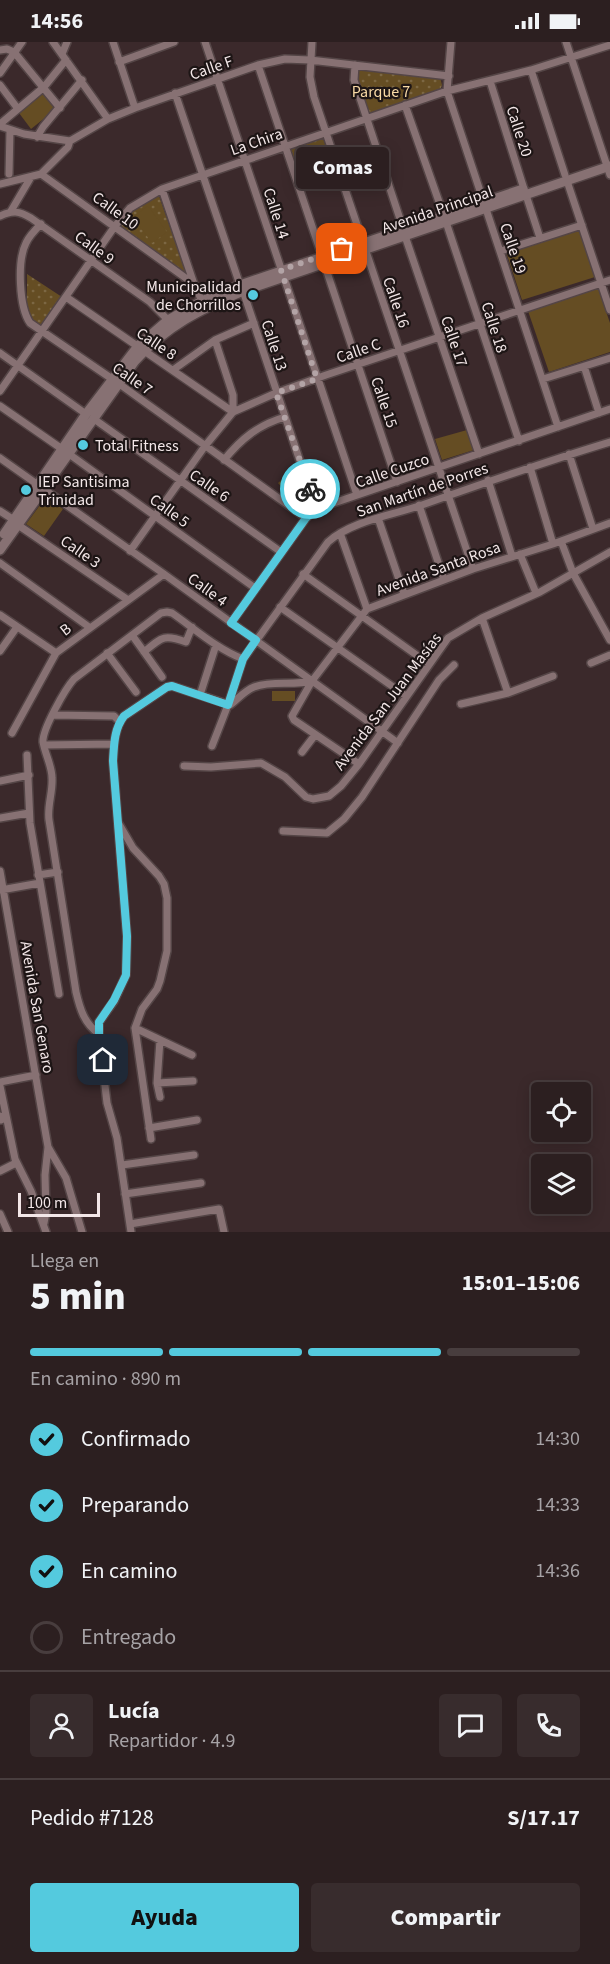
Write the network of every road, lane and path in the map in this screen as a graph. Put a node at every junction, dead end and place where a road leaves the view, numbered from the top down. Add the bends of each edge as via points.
1 (22, 42) edge
2 (53, 42) edge
3 (67, 42) edge
4 (113, 42) edge
5 (174, 42) edge
6 (205, 42) edge
7 (312, 42) edge
8 (451, 42) edge
9 (566, 42) edge
10 (610, 45) edge
11 (0, 50) edge
12 (14, 52) junction
13 (64, 57) junction
14 (572, 57) junction
15 (310, 60) junction
16 (119, 62) junction
17 (355, 65) junction
18 (258, 66) junction
19 (531, 70) junction
20 (0, 73) edge
21 (449, 76) junction
22 (218, 79) junction
23 (82, 81) junction
24 (490, 81) junction
25 (0, 85) edge
26 (44, 87) junction
27 (447, 91) junction
28 (175, 93) junction
29 (405, 105) junction
30 (60, 108) junction
31 (135, 108) junction
32 (18, 109) junction
33 (367, 118) junction
34 (108, 119) junction
35 (0, 125) edge
36 (10, 130) junction
37 (325, 132) junction
38 (37, 137) junction
39 (70, 141) junction
40 (284, 146) junction
41 (244, 160) junction
42 (608, 166) edge
43 (9, 174) dead end
44 (41, 174) junction
45 (203, 174) junction
46 (31, 177) junction
47 (566, 178) junction
48 (0, 184) edge
49 (162, 189) junction
50 (525, 192) junction
51 (484, 205) junction
52 (11, 211) junction
53 (0, 216) edge
54 (445, 219) junction
55 (41, 225) junction
56 (582, 225) junction
57 (115, 226) junction
58 (404, 232) junction
59 (540, 238) junction
60 (363, 246) junction
61 (501, 251) junction
62 (323, 259) junction
63 (91, 261) junction
64 (282, 273) junction
65 (610, 280) edge
66 (601, 283) junction
67 (194, 284) junction
68 (241, 288) junction
69 (66, 297) junction
70 (202, 301) junction
71 (520, 310) junction
72 (610, 310) edge
73 (168, 320) junction
74 (254, 323) junction
75 (480, 323) junction
76 (42, 331) junction
77 (440, 337) junction
78 (215, 340) junction
79 (141, 348) junction
80 (399, 351) junction
81 (0, 353) edge
82 (610, 358) edge
83 (358, 365) junction
84 (18, 366) junction
85 (584, 366) junction
86 (173, 370) junction
87 (317, 379) junction
88 (543, 379) junction
89 (115, 381) junction
90 (0, 391) edge
91 (276, 393) junction
92 (0, 406) edge
93 (610, 409) edge
94 (233, 412) junction
95 (599, 413) junction
96 (90, 416) junction
97 (285, 417) junction
98 (558, 427) junction
99 (519, 441) junction
100 (610, 442) edge
101 (205, 446) junction
102 (66, 451) junction
103 (479, 454) junction
104 (569, 454) junction
105 (0, 458) edge
106 (225, 460) junction
107 (530, 467) junction
108 (438, 468) junction
109 (181, 480) junction
110 (488, 480) junction
111 (397, 482) junction
112 (41, 487) junction
113 (357, 495) junction
114 (447, 495) junction
115 (420, 506) junction
116 (316, 509) junction
117 (0, 511) edge
118 (155, 515) junction
119 (306, 518) junction
120 (378, 518) junction
121 (16, 522) junction
122 (610, 523) edge
123 (593, 529) junction
124 (340, 532) junction
125 (0, 540) edge
126 (561, 541) junction
127 (553, 544) junction
128 (0, 550) edge
129 (130, 551) junction
130 (281, 552) junction
131 (610, 553) edge
132 (520, 554) junction
133 (512, 556) junction
134 (0, 563) edge
135 (473, 568) junction
136 (573, 573) junction
137 (164, 574) junction
138 (303, 574) junction
139 (444, 580) junction
140 (255, 588) junction
141 (536, 593) junction
142 (404, 594) junction
143 (128, 600) junction
144 (280, 607) junction
145 (364, 611) junction
146 (0, 615) edge
147 (482, 618) junction
148 (231, 623) junction
149 (17, 627) junction
150 (89, 627) junction
151 (192, 627) junction
152 (132, 635) junction
153 (256, 640) junction
154 (610, 640) edge
155 (216, 645) junction
156 (336, 648) junction
157 (0, 651) edge
158 (144, 651) junction
159 (56, 653) junction
160 (107, 653) junction
161 (610, 655) edge
162 (243, 659) junction
163 (591, 663) dead end
164 (429, 664) junction
165 (454, 665) dead end
166 (553, 676) dead end
167 (162, 677) dead end
168 (312, 681) junction
169 (136, 692) dead end
170 (508, 693) junction
171 (200, 695) junction
172 (406, 696) junction
173 (461, 704) dead end
174 (228, 705) junction
175 (53, 715) junction
176 (120, 722) junction
177 (382, 730) junction
178 (12, 733) dead end
179 (315, 735) junction
180 (398, 743) junction
181 (114, 744) junction
182 (44, 745) junction
183 (212, 746) dead end
184 (302, 752) dead end
185 (27, 755) dead end
186 (359, 764) junction
187 (184, 766) dead end
188 (29, 775) junction
189 (0, 781) edge
190 (29, 813) junction
191 (0, 818) edge
192 (117, 820) junction
193 (283, 831) dead end
194 (0, 871) edge
195 (58, 872) junction
196 (39, 879) junction
197 (2, 890) edge
198 (59, 994) dead end
199 (135, 1028) junction
200 (99, 1034) junction
201 (160, 1040) junction
202 (192, 1054) dead end
203 (36, 1075) junction
204 (142, 1080) junction
205 (193, 1081) dead end
206 (157, 1082) junction
207 (0, 1084) edge
208 (160, 1097) dead end
209 (197, 1120) dead end
210 (149, 1128) junction
211 (151, 1139) dead end
212 (48, 1147) junction
213 (194, 1155) dead end
214 (16, 1163) junction
215 (122, 1165) junction
216 (0, 1171) edge
217 (201, 1183) dead end
218 (126, 1194) junction
219 (0, 1214) edge
220 (130, 1228) edge
221 (44, 1229) edge
222 (8, 1232) edge
223 (82, 1232) edge
224 (224, 1232) edge

1 - 12 street
2 - 13 street
3 - 13 street
4 - 16 street
5 - 16 street
6 - 22 street, Calle 14
7 - 15 street, Calle 16
8 - 21 street, Calle 19
9 - 14 street
10 - 14 street, La Chira
11 - 12 street
12 - 20 street
12 - 26 street
13 - 23 street
13 - 26 street
14 - 19 street, La Chira
14 - 42 street
15 - 17 street, Calle F
15 - 18 street, Calle F via 285,59
15 - 37 street, Calle 16 via 314,97
16 - 31 street
17 - 21 street, Calle F
17 - 33 street, Calle 17 via 354,80
18 - 22 street, Calle F
18 - 40 street, Calle 15
19 - 24 street, La Chira
19 - 47 street
21 - 27 street, Calle 19
22 - 28 street, Calle F
22 - 41 street, Calle 14
23 - 30 street
23 - 34 street
24 - 27 street, La Chira
24 - 50 street, Calle 20
25 - 32 street
26 - 30 street
26 - 32 street
27 - 29 street, La Chira
27 - 51 street, Calle 19
28 - 31 street, Calle F
28 - 45 street, Calle 13
29 - 33 street, La Chira
29 - 54 street, Calle 18
30 - 38 street
31 - 34 street, Calle F
32 - 35 street
33 - 37 street, La Chira
33 - 58 street, Calle 17
34 - 39 street, Calle F
35 - 36 street
36 - 38 street
36 - 43 street
37 - 40 street, La Chira
37 - 60 street, Calle 16
38 - 39 street
39 - 44 street, Calle F
40 - 41 street, La Chira
40 - 62 street, Calle 15
41 - 45 street, La Chira
41 - 64 street, Calle 14
42 - 47 street, Avenida Principal
44 - 46 street
44 - 57 street, Calle 10
45 - 49 street, La Chira
45 - 68 street, Calle 13
46 - 48 street
46 - 52 street
47 - 50 street, Avenida Principal
47 - 56 street
49 - 57 street, La Chira via 130,208
49 - 67 street
50 - 51 street, Avenida Principal
50 - 59 street, Calle 20
51 - 54 street, Avenida Principal
51 - 61 street, Calle 19
52 - 53 street
52 - 55 street, Calle 9
54 - 58 street, Avenida Principal
54 - 75 street, Calle 18
55 - 63 street, Calle 9
55 - 76 street, Calle 7 via 24,246 20,269 25,316
56 - 59 street
56 - 66 street
57 - 63 street, La Chira
57 - 67 street, Calle 10
58 - 60 street, Avenida Principal
58 - 77 street, Calle 17
59 - 61 street
60 - 62 street, Avenida Principal
60 - 80 street, Calle 16
61 - 71 street, Calle 19
62 - 64 street, Avenida Principal
62 - 83 street, Calle 15
63 - 69 street, La Chira
63 - 73 street, Calle 9 via 150,302
64 - 68 street, Avenida Principal
64 - 87 street, Calle 14
65 - 66 street, Calle C
66 - 71 street, Calle C
66 - 72 street
67 - 70 street, Calle 10
68 - 70 street, Avenida Principal
68 - 74 street, Calle 13
68 - 79 street, Avenida Principal
69 - 76 street, La Chira
69 - 79 street, Calle 8
70 - 73 street, Avenida Principal
71 - 75 street, Calle C
71 - 88 street, Calle 19
73 - 79 street, Avenida Principal
74 - 78 street
74 - 91 street, Calle 13
75 - 77 street, Calle C
75 - 99 street, Calle 18
76 - 84 street, La Chira
76 - 89 street, Calle 7
77 - 80 street, Calle C
77 - 103 street, Calle 17
78 - 86 street
78 - 94 street via 233,395
79 - 86 street, Calle 8
79 - 89 street, Avenida Principal
80 - 83 street, Calle C
80 - 108 street, Calle 16
81 - 84 street, Calle 6
82 - 85 street
83 - 87 street, Calle C
83 - 111 street, Calle 15
84 - 90 street, La Chira
84 - 96 street, Calle 6
85 - 88 street
85 - 95 street
86 - 94 street, Calle 8
87 - 91 street, Calle C
87 - 113 street, Calle 14
88 - 98 street, Calle 19
89 - 96 street, Avenida Principal
89 - 101 street, Calle 7
91 - 94 street, Calle C
91 - 97 street, Calle 13
92 - 102 street, Calle 5
93 - 95 street, Calle Cuzco
94 - 101 street, Calle C
95 - 98 street, Calle Cuzco
96 - 102 street, Avenida Principal
96 - 109 street, Calle 6
97 - 106 street via 245,436
97 - 116 street, Calle 13
98 - 99 street, Calle Cuzco
99 - 103 street, Calle Cuzco
100 - 104 street, San Martín de Porres
101 - 106 street, Calle 7
101 - 109 street, Calle C
102 - 112 street, Avenida Principal
102 - 118 street, Calle 5
103 - 108 street, Calle Cuzco
104 - 107 street, San Martín de Porres
104 - 123 street
105 - 112 street, Calle 4
106 - 119 street, Calle 7
107 - 110 street, San Martín de Porres
107 - 127 street
108 - 111 street, Calle Cuzco
108 - 114 street, Calle 16
109 - 118 street, Calle C
109 - 130 street, Calle 6
110 - 114 street, San Martín de Porres
110 - 133 street
111 - 113 street, Calle Cuzco
112 - 121 street, Avenida Principal
112 - 129 street, Calle 4
113 - 116 street, Calle Cuzco
114 - 115 street, San Martín de Porres
114 - 135 street, Calle 16
115 - 120 street, San Martín de Porres
115 - 139 street
116 - 119 street, Calle Cuzco
117 - 121 street, Calle 3
118 - 129 street, Calle C
118 - 140 street, Calle 5
119 - 130 street, Calle Cuzco
120 - 124 street, San Martín de Porres
120 - 142 street
121 - 125 street, Avenida Principal
121 - 128 street, Avenida Principal
121 - 143 street, Calle 3
122 - 123 street, Avenida Santa Rosa
123 - 126 street, Avenida Santa Rosa
124 - 138 street, San Martín de Porres
124 - 145 street
126 - 127 street, Avenida Santa Rosa
126 - 136 street
127 - 132 street, Avenida Santa Rosa
129 - 137 street, Calle 4
130 - 140 street, Calle Cuzco
131 - 136 street, Avenida San Juan Masías
132 - 133 street, Avenida Santa Rosa
132 - 141 street
133 - 135 street, Avenida Santa Rosa
134 - 150 street
135 - 139 street, Avenida Santa Rosa
136 - 141 street, Avenida San Juan Masías
136 - 154 street
137 - 143 street, B
137 - 148 street, Calle 4
138 - 144 street, San Martín de Porres
138 - 145 street
139 - 142 street, Avenida Santa Rosa
140 - 148 street, Calle Cuzco
141 - 147 street, Avenida San Juan Masías
142 - 145 street, Avenida Santa Rosa
143 - 150 street, B
144 - 153 street, San Martín de Porres
144 - 156 street
145 - 156 street, Avenida Santa Rosa
145 - 164 street
146 - 149 street
147 - 164 street, Avenida San Juan Masías via 448,638
147 - 170 street
148 - 153 street, Calle 4
149 - 157 street
149 - 159 street
150 - 159 street, B
151 - 152 street via 167,612
151 - 155 street
151 - 158 street via 186,642 162,637
152 - 158 street
152 - 160 street
153 - 162 street, San Martín de Porres
153 - 168 street, Calle 4
155 - 162 street
155 - 171 street
156 - 168 street, Avenida Santa Rosa
156 - 172 street
158 - 167 street
159 - 178 street, B
160 - 169 street
160 - 175 street via 66,688
161 - 163 street
162 - 174 street, San Martín de Porres
164 - 172 street, Avenida San Juan Masías
165 - 180 street via 439,680
166 - 170 street
168 - 174 street via 263,685
168 - 177 street, Calle 4
168 - 179 street, Avenida Santa Rosa via 292,717
170 - 173 street
171 - 174 street
171 - 176 street via 176,686 167,687
172 - 177 street, Avenida San Juan Masías
174 - 183 street, San Martín de Porres
175 - 176 street via 114,716
175 - 182 street via 43,734
176 - 181 street
177 - 180 street, Calle 4
177 - 186 street, Avenida San Juan Masías
179 - 184 street
179 - 186 street
180 - 193 street via 362,797 334,829 327,833
181 - 182 street
181 - 192 street
182 - 195 street via 52,779 48,809
185 - 188 street
186 - 187 street, Avenida San Juan Masías via 335,792 313,799 261,763
188 - 189 street
188 - 190 street
190 - 191 street
190 - 196 street
192 - 199 street via 133,848 159,876 167,898 167,951 160,981 142,1008
192 - 200 street via 127,936 126,975 99,1022
194 - 197 street, Avenida San Genaro
195 - 196 street
195 - 200 street via 78,1003 88,1024
196 - 197 street
196 - 198 street
197 - 203 street, Avenida San Genaro
199 - 201 street
199 - 204 street
200 - 215 street via 107,1103
201 - 202 street
201 - 206 street
203 - 207 street
203 - 212 street, Avenida San Genaro
204 - 206 street
204 - 210 street
205 - 206 street
206 - 208 street
207 - 214 street
209 - 210 street
210 - 211 street
212 - 221 street
212 - 223 street via 66,1178
213 - 215 street
214 - 216 street
214 - 221 street
215 - 218 street
217 - 218 street
218 - 220 street
219 - 222 street
220 - 224 street via 219,1209

